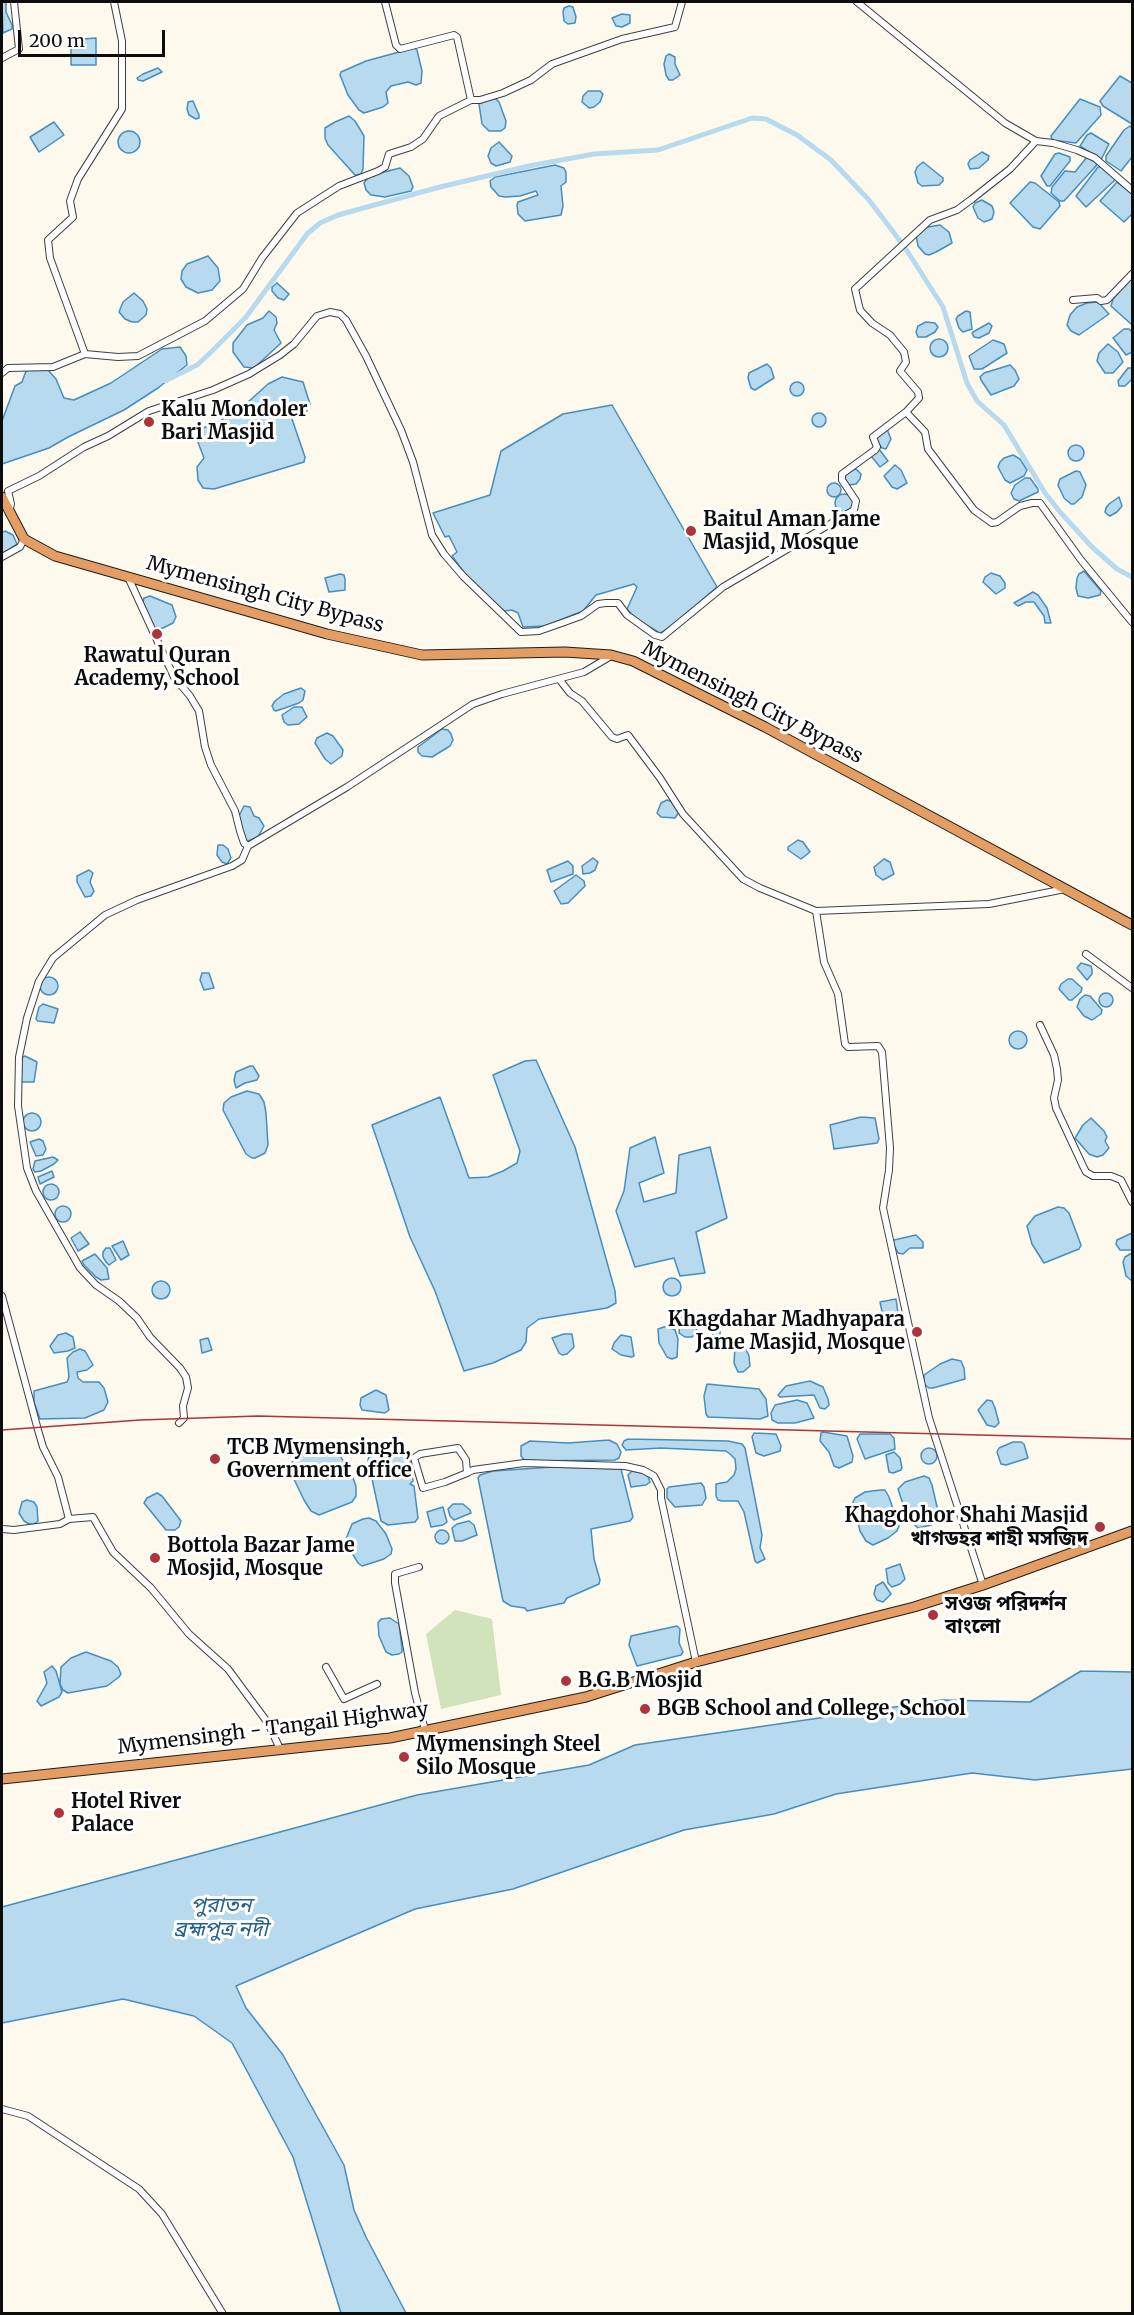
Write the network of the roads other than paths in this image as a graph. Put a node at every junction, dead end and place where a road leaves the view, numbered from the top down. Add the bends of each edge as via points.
1 (14, 2) edge
2 (114, 2) edge
3 (385, 2) edge
4 (682, 2) edge
5 (857, 2) edge
6 (2, 58) edge
7 (471, 100) junction
8 (1035, 141) junction
9 (1132, 190) edge
10 (1132, 274) edge
11 (1073, 300) dead end
12 (85, 354) junction
13 (2, 373) edge
14 (906, 412) junction
15 (2, 497) edge
16 (9, 513) junction
17 (24, 539) junction
18 (2, 557) edge
19 (127, 577) junction
20 (1132, 622) edge
21 (611, 655) junction
22 (559, 679) junction
23 (248, 846) junction
24 (1065, 889) junction
25 (816, 911) junction
26 (1132, 925) edge
27 (1086, 954) dead end
28 (1132, 988) edge
29 (1040, 1025) dead end
30 (1132, 1202) edge
31 (2, 1296) edge
32 (179, 1423) dead end
33 (467, 1473) junction
34 (69, 1519) junction
35 (2, 1529) edge
36 (1132, 1531) edge
37 (419, 1567) dead end
38 (983, 1585) junction
39 (696, 1662) junction
40 (326, 1667) dead end
41 (377, 1684) dead end
42 (425, 1730) junction
43 (280, 1749) junction
44 (2, 1779) edge
45 (2, 2109) edge
46 (223, 2313) edge

1 - 6 street via 19,49
2 - 12 street via 122,41 122,109 78,179 70,201 73,217 48,240 50,258
3 - 7 street via 400,49 457,37
4 - 7 street via 675,27 622,39 552,64 531,80 503,93
5 - 8 street via 1005,123
7 - 12 street via 439,116 423,139 411,147 389,154 385,166 378,171 339,186 297,213 243,289 205,321 138,356
8 - 9 street via 1061,145 1095,158
8 - 14 street via 1010,169 957,210 930,220 855,289 860,310 890,335 906,357 900,371 919,398
10 - 11 street via 1107,300
12 - 13 street via 53,367 8,368
14 - 16 street via 873,437 875,450 842,474 856,501 854,510 723,587 662,637 627,615 618,603 598,604 560,624 521,632 462,576 432,535 413,462 366,356 346,320 330,312 316,316 294,344 249,375 149,411 8,491
14 - 20 street via 925,432 928,449 974,510 992,523 1020,506 1040,503
15 - 16 highway
16 - 17 highway
17 - 18 street via 21,547
17 - 19 highway, Mymensingh City Bypass via 55,556
19 - 21 highway, Mymensingh City Bypass via 327,634 422,655
19 - 23 street via 174,677 199,711 205,747 236,810
21 - 22 street via 584,672
21 - 24 highway, Mymensingh City Bypass via 686,686
22 - 23 street via 473,704
22 - 25 street via 612,737 628,735 683,814 743,879
23 - 32 street via 242,860 232,866 105,915 53,958 39,981 19,1057 18,1106 25,1156 36,1191 80,1268 137,1318 186,1377 184,1418
24 - 25 street via 989,904
24 - 26 highway, Mymensingh City Bypass
25 - 38 street via 825,962 838,994 845,1044 878,1046 882,1052 890,1148 883,1208 929,1418
27 - 28 street
29 - 30 street via 1057,1069 1056,1108 1086,1172 1121,1180
31 - 34 street via 38,1431 58,1477
33 - 33 street via 423,1488 414,1458 458,1448 466,1460
33 - 39 street via 524,1463 625,1466 654,1476 661,1490
34 - 35 street via 60,1524
34 - 43 street via 93,1517 113,1552 151,1588 189,1634 228,1669 268,1723
36 - 38 highway, Mymensingh - Tangail Highway
37 - 42 street via 395,1574 395,1583
38 - 39 highway, Mymensingh - Tangail Highway via 914,1607
39 - 42 highway, Mymensingh - Tangail Highway via 586,1697
40 - 41 street via 344,1699
42 - 43 highway, Mymensingh - Tangail Highway via 390,1738
43 - 44 highway, Mymensingh - Tangail Highway
45 - 46 street via 28,2116 139,2189 162,2214

